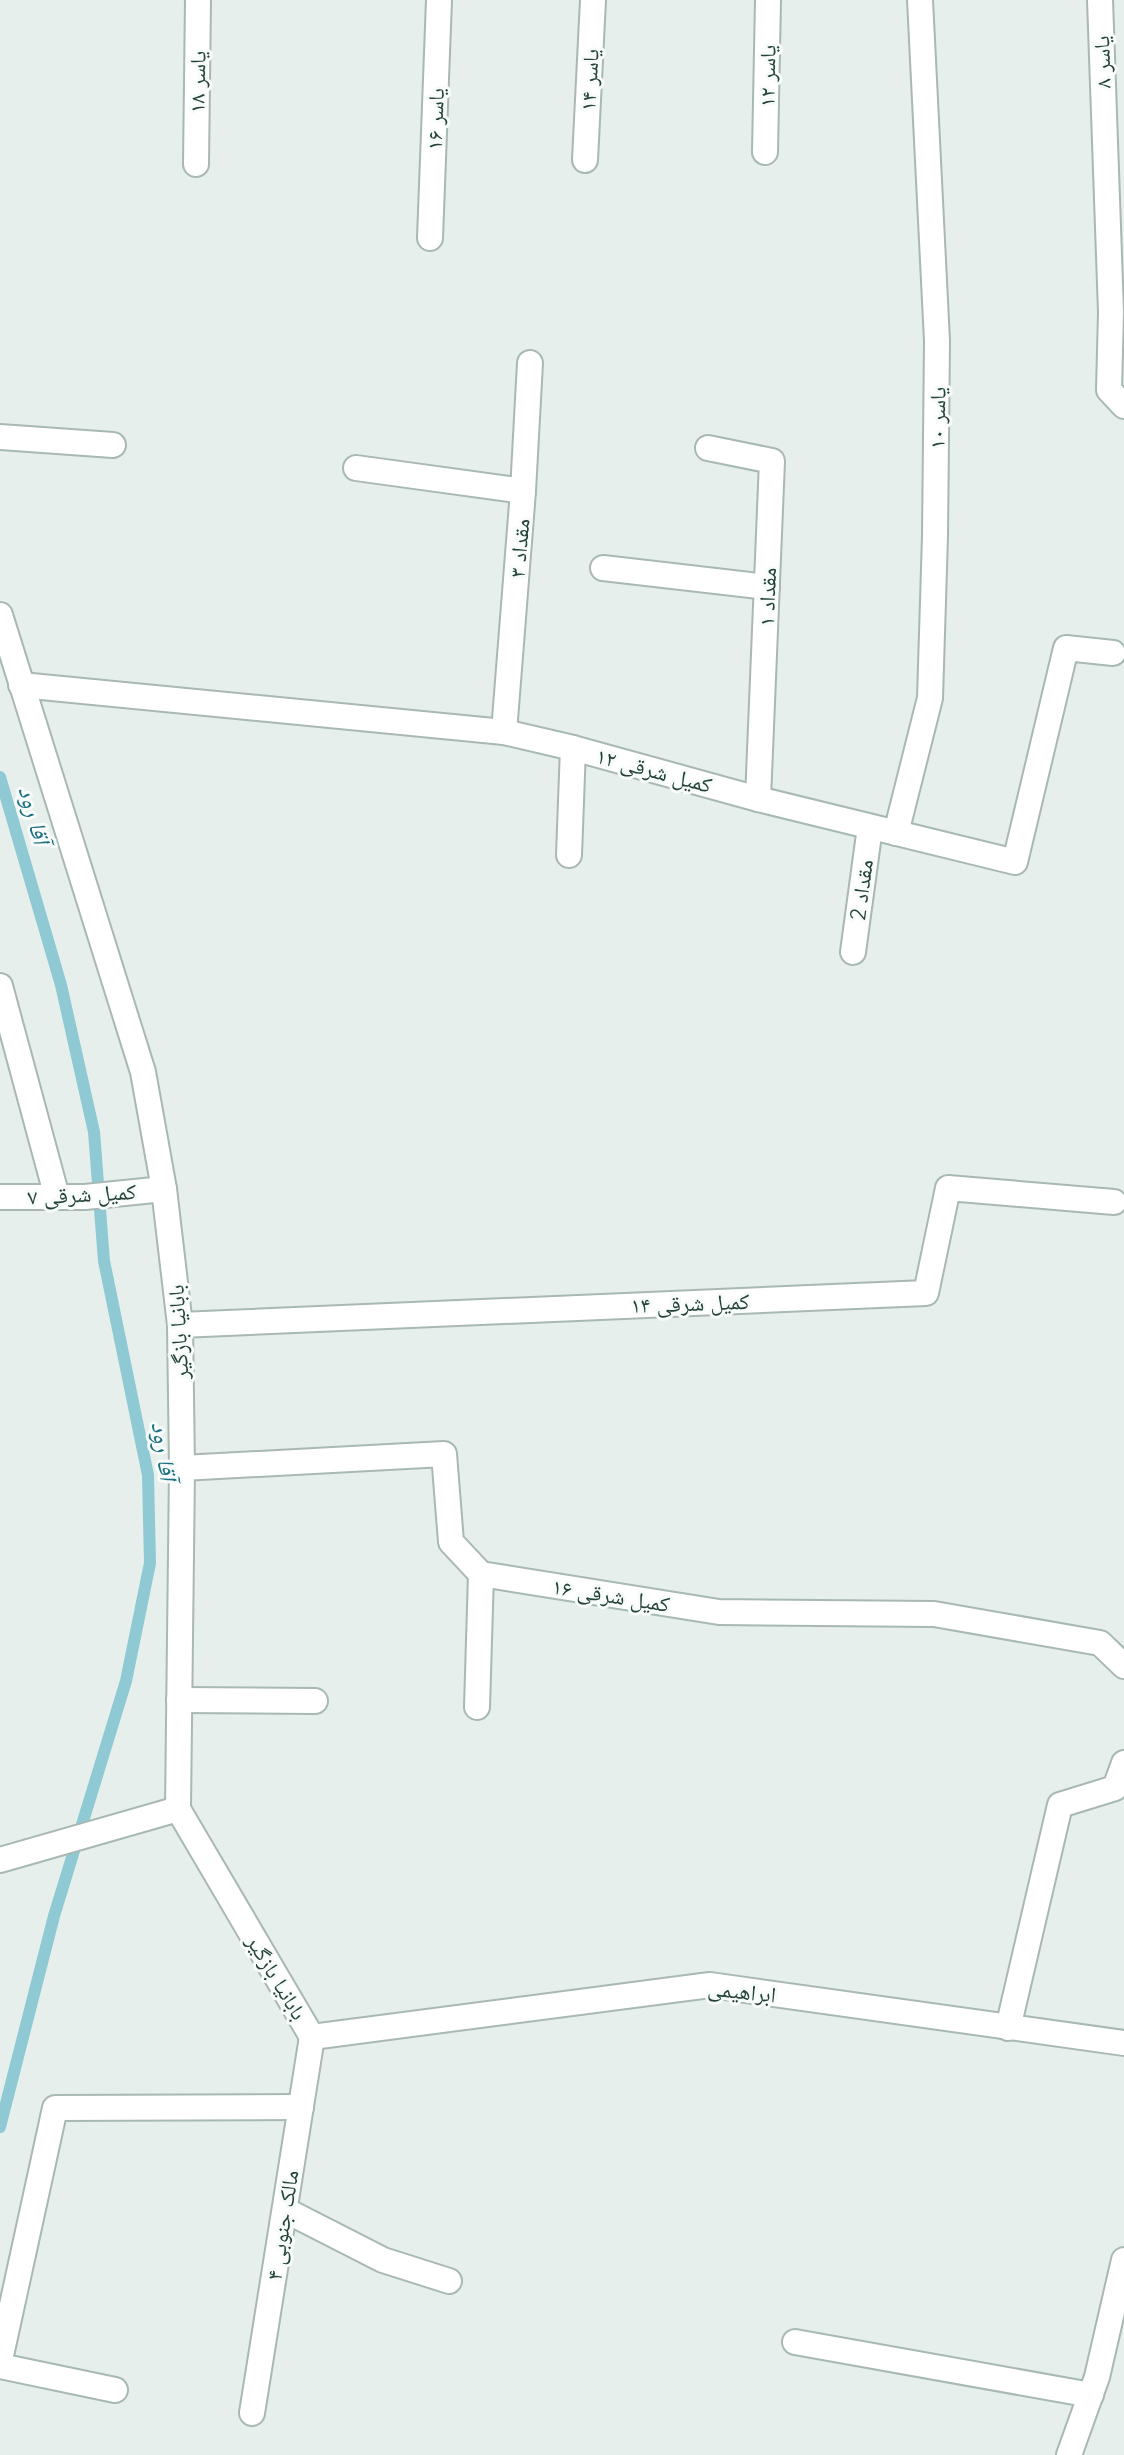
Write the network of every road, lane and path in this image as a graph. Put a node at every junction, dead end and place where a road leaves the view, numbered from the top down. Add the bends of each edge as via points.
1 (198, 0) edge
2 (439, 0) edge
3 (593, 0) edge
4 (768, 0) edge
5 (920, 0) edge
6 (1100, 0) edge
7 (765, 152) dead end
8 (585, 160) dead end
9 (196, 164) dead end
10 (430, 238) dead end
11 (530, 363) dead end
12 (1124, 406) edge
13 (0, 437) edge
14 (113, 445) dead end
15 (708, 448) dead end
16 (356, 468) dead end
17 (523, 491) junction
18 (603, 568) dead end
19 (767, 587) junction
20 (0, 615) edge
21 (1113, 653) dead end
22 (21, 685) junction
23 (504, 732) junction
24 (573, 748) junction
25 (758, 799) junction
26 (870, 827) junction
27 (896, 833) junction
28 (569, 855) dead end
29 (853, 952) dead end
30 (0, 986) edge
31 (164, 1189) junction
32 (0, 1197) edge
33 (57, 1197) junction
34 (1114, 1202) dead end
35 (180, 1325) junction
36 (182, 1468) junction
37 (481, 1574) junction
38 (1124, 1666) edge
39 (179, 1700) junction
40 (315, 1701) dead end
41 (477, 1707) dead end
42 (1124, 1763) edge
43 (178, 1809) junction
44 (0, 1860) edge
45 (1008, 2028) junction
46 (312, 2037) junction
47 (1124, 2043) edge
48 (301, 2107) junction
49 (285, 2210) junction
50 (1124, 2260) edge
51 (449, 2281) dead end
52 (795, 2342) dead end
53 (0, 2360) edge
54 (0, 2366) edge
55 (115, 2390) dead end
56 (1091, 2395) junction
57 (252, 2413) dead end
58 (1069, 2455) edge

1 - 9 street, یاسر ۱۸
2 - 10 street, یاسر ۱۶
3 - 8 street, یاسر ۱۴
4 - 7 street, یاسر ۱۲
5 - 27 street, یاسر ۱۰ via 937,341 935,551 930,698
6 - 12 street, یاسر ۸ via 1109,390
11 - 17 street, مقداد ۳
13 - 14 street
15 - 19 street, مقداد ۱ via 772,461
16 - 17 street
17 - 23 street, مقداد ۳
18 - 19 street
19 - 25 street, مقداد ۱
20 - 22 street, بابانیا بازگیر
21 - 27 street, کمیل شرقی ۱۲ via 1066,648 1015,862
22 - 23 street, کمیل شرقی ۱۲
22 - 31 street, بابانیا بازگیر via 143,1072
23 - 24 street, کمیل شرقی ۱۲
24 - 25 street, کمیل شرقی ۱۲
24 - 28 street
25 - 26 street, کمیل شرقی ۱۲
26 - 27 street, کمیل شرقی ۱۲
26 - 29 street, مقداد 2
30 - 33 street
31 - 33 street, کمیل شرقی ۷
31 - 35 street, بابانیا بازگیر
32 - 33 street, کمیل شرقی ۷
34 - 35 street, کمیل شرقی ۱۴ via 948,1188 926,1293
35 - 36 street, بابانیا بازگیر
36 - 37 street via 444,1454 451,1542
36 - 39 street, بابانیا بازگیر
37 - 38 street, کمیل شرقی ۱۶ via 719,1612 934,1614 1100,1643
37 - 41 street
39 - 40 street
39 - 43 street, بابانیا بازگیر
42 - 45 street via 1115,1788 1060,1805
43 - 44 street
43 - 46 street, بابانیا بازگیر
45 - 46 street, ابراهیمی via 710,1985
45 - 47 street, ابراهیمی
46 - 48 street, مالک جنوبی ۴
48 - 49 street, مالک جنوبی ۴
48 - 53 street via 55,2108
49 - 51 street via 383,2260
49 - 57 street, مالک جنوبی ۴
50 - 56 street
52 - 56 street
54 - 55 street
56 - 58 street

